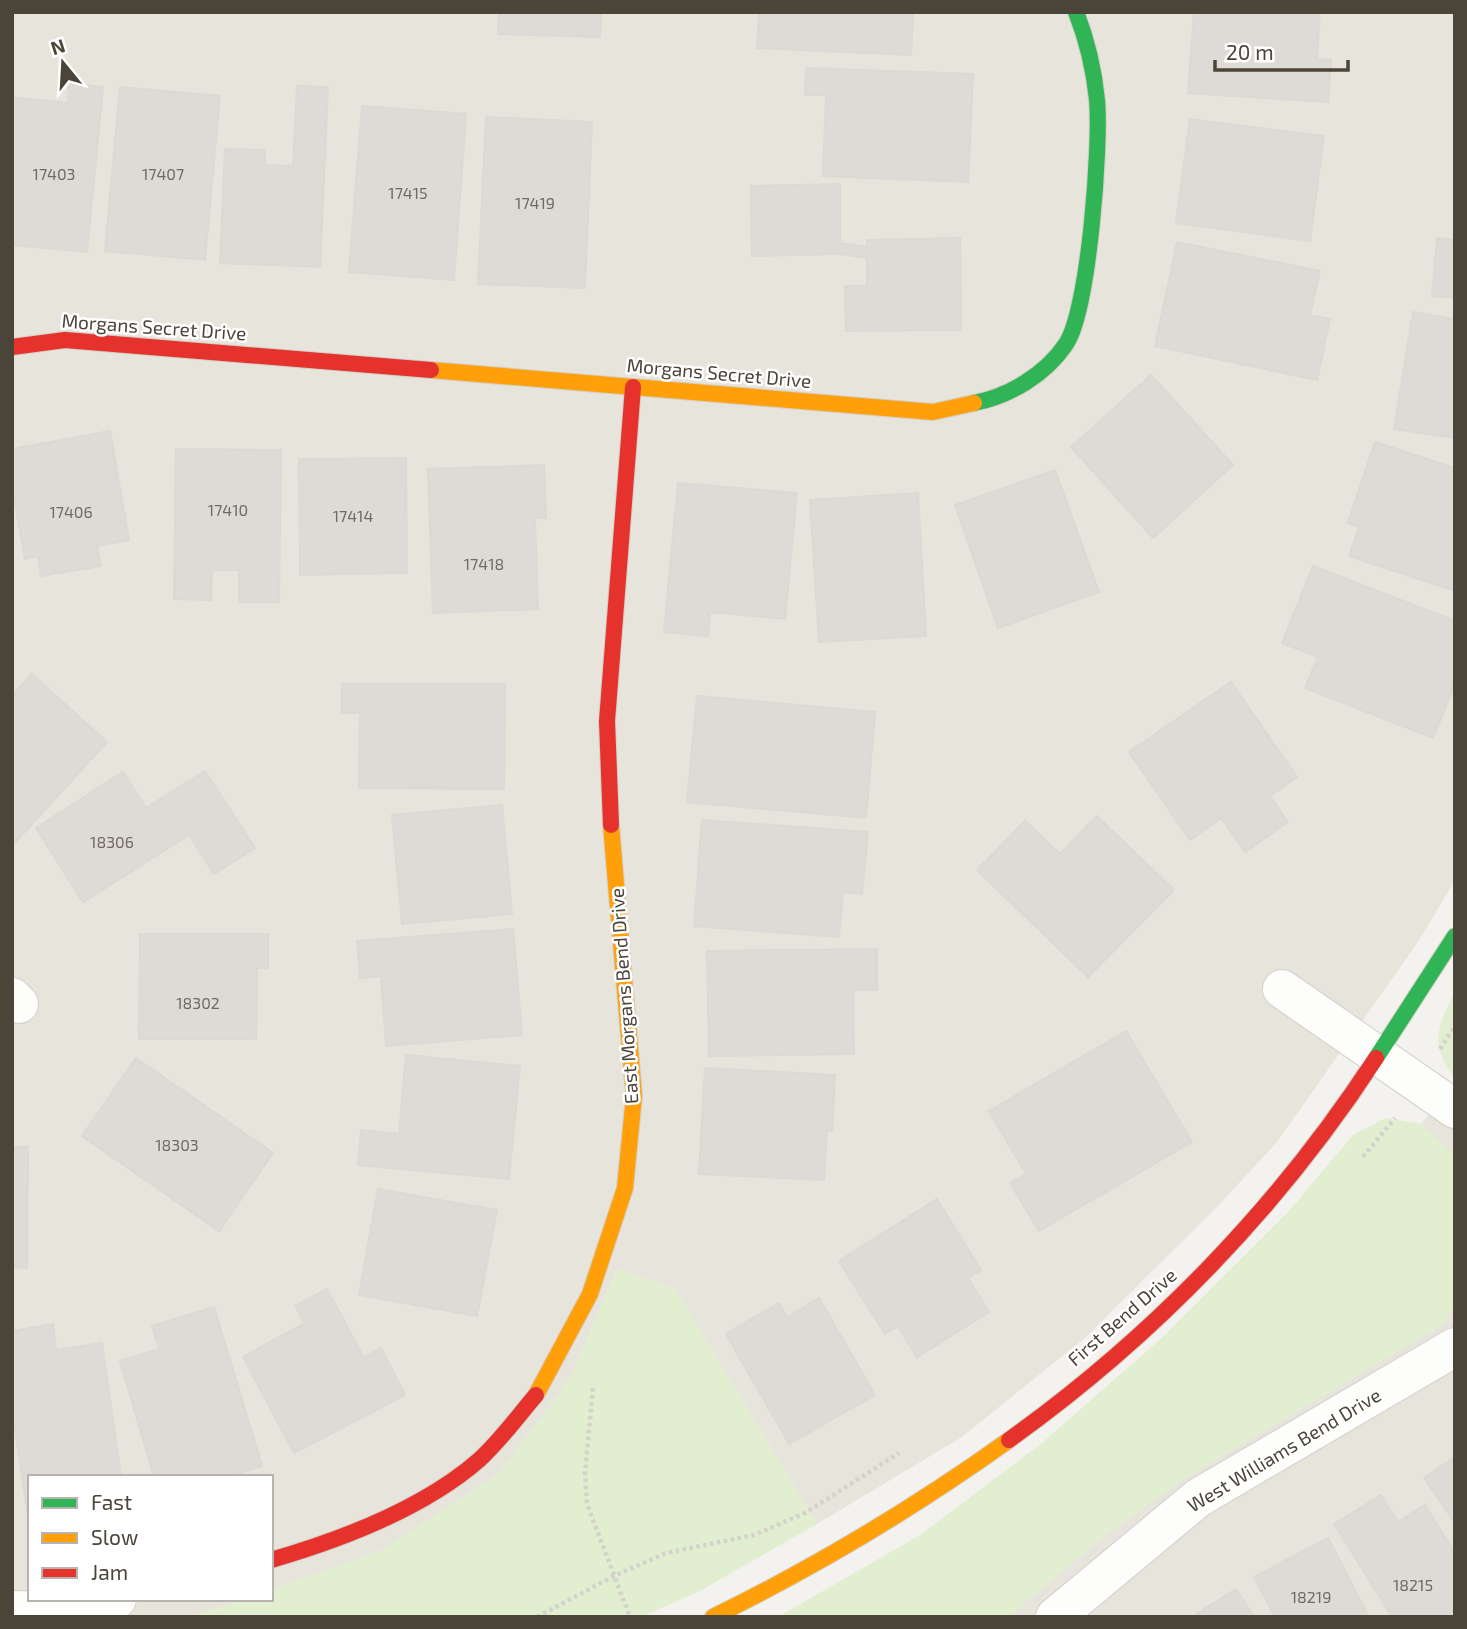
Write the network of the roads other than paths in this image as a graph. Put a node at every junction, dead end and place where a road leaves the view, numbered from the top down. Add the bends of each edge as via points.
1 (1076, 12) edge
2 (12, 347) edge
3 (633, 387) junction
4 (1455, 936) edge
5 (1282, 989) dead end
6 (1378, 1056) junction
7 (1455, 1109) edge
8 (1455, 1347) edge
9 (273, 1559) edge
10 (106, 1601) edge
11 (12, 1610) edge
12 (713, 1617) edge
13 (1055, 1617) edge

1 - 3 street, Morgans Secret Drive via 1086,38 1097,100 1081,305 1067,343 1029,382 985,401 933,412
2 - 3 street, Morgans Secret Drive via 65,340
3 - 9 street, East Morgans Bend Drive via 607,721 610,814 634,1096 625,1188 590,1294 541,1390 478,1460 410,1506 325,1544
4 - 6 street, First Bend Drive
5 - 6 street
6 - 7 street
6 - 12 street, First Bend Drive via 1284,1184 1168,1311 1035,1419 894,1520
8 - 13 street, West Williams Bend Drive via 1198,1498
10 - 11 street via 53,1611

